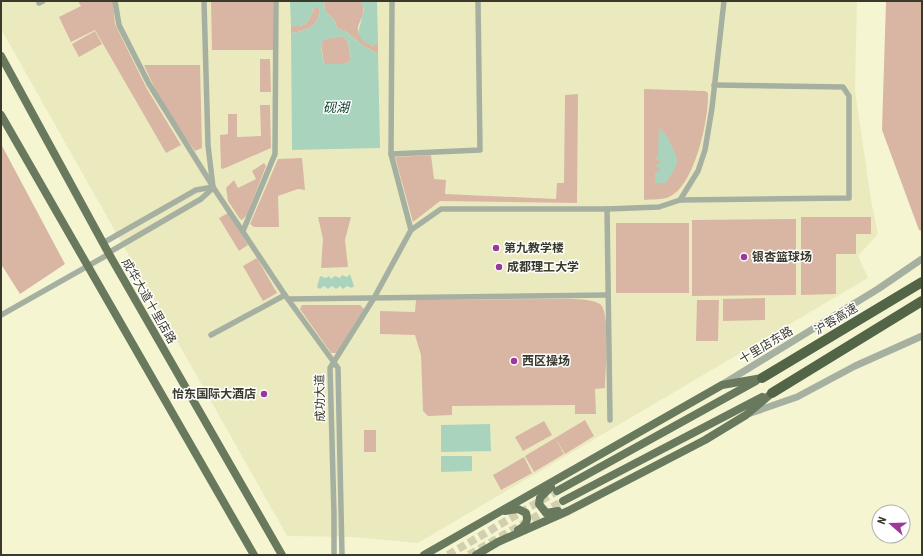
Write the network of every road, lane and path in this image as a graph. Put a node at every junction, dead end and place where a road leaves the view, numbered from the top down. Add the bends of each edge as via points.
1 (115, 1) edge
2 (204, 1) edge
3 (276, 1) edge
4 (392, 1) edge
5 (478, 1) edge
6 (724, 1) edge
7 (1, 56) edge
8 (714, 85) junction
9 (1, 115) edge
10 (391, 154) junction
11 (213, 187) junction
12 (680, 200) junction
13 (607, 209) junction
14 (411, 230) junction
15 (243, 231) junction
16 (103, 243) junction
17 (109, 254) junction
18 (921, 262) edge
19 (88, 267) junction
20 (922, 282) edge
21 (608, 295) junction
22 (287, 297) junction
23 (374, 298) junction
24 (922, 301) edge
25 (1, 315) edge
26 (211, 335) dead end
27 (922, 336) edge
28 (334, 363) junction
29 (762, 378) junction
30 (722, 385) junction
31 (772, 393) junction
32 (746, 415) junction
33 (610, 420) dead end
34 (569, 473) junction
35 (557, 491) tunnel mouth
36 (563, 501) tunnel mouth
37 (583, 503) junction
38 (490, 517) junction
39 (498, 542) junction
40 (254, 555) edge
41 (282, 555) edge
42 (334, 555) edge
43 (342, 555) edge
44 (424, 555) edge
45 (476, 555) edge

1 - 11 street via 119,25 149,84
2 - 11 street via 208,145
3 - 15 street via 275,154
4 - 10 street
5 - 10 street via 480,150
6 - 8 street
7 - 16 main road, 成华大道十里店路
8 - 12 street via 701,165
8 - 12 street via 844,87 849,96 849,198
9 - 19 main road
10 - 14 street
11 - 15 street
11 - 16 street via 196,190
11 - 17 street via 201,199
12 - 13 street via 659,207
13 - 14 street via 441,209
13 - 21 street
14 - 23 street
15 - 22 street
16 - 17 main road, 成华大道十里店路
17 - 19 street
17 - 41 main road, 成华大道十里店路
18 - 30 street, 十里店东路
19 - 25 street
19 - 40 main road
20 - 29 highway, 沪蓉高速
21 - 23 street
21 - 33 street
22 - 23 street
22 - 26 street
22 - 28 street
23 - 28 street
24 - 31 highway
27 - 32 street via 855,366 797,398
28 - 42 street, 成功大道 via 330,368
28 - 43 street, 成功大道 via 338,368
29 - 30 main road
29 - 35 main road
30 - 34 main road
31 - 32 main road
31 - 36 main road via 742,406
32 - 37 main road via 705,440
34 - 37 main road via 545,491 540,498 540,507 546,513 552,513
34 - 38 main road
37 - 39 main road
38 - 39 main road via 513,509 523,510 528,517 524,527
38 - 44 main road
39 - 45 main road

